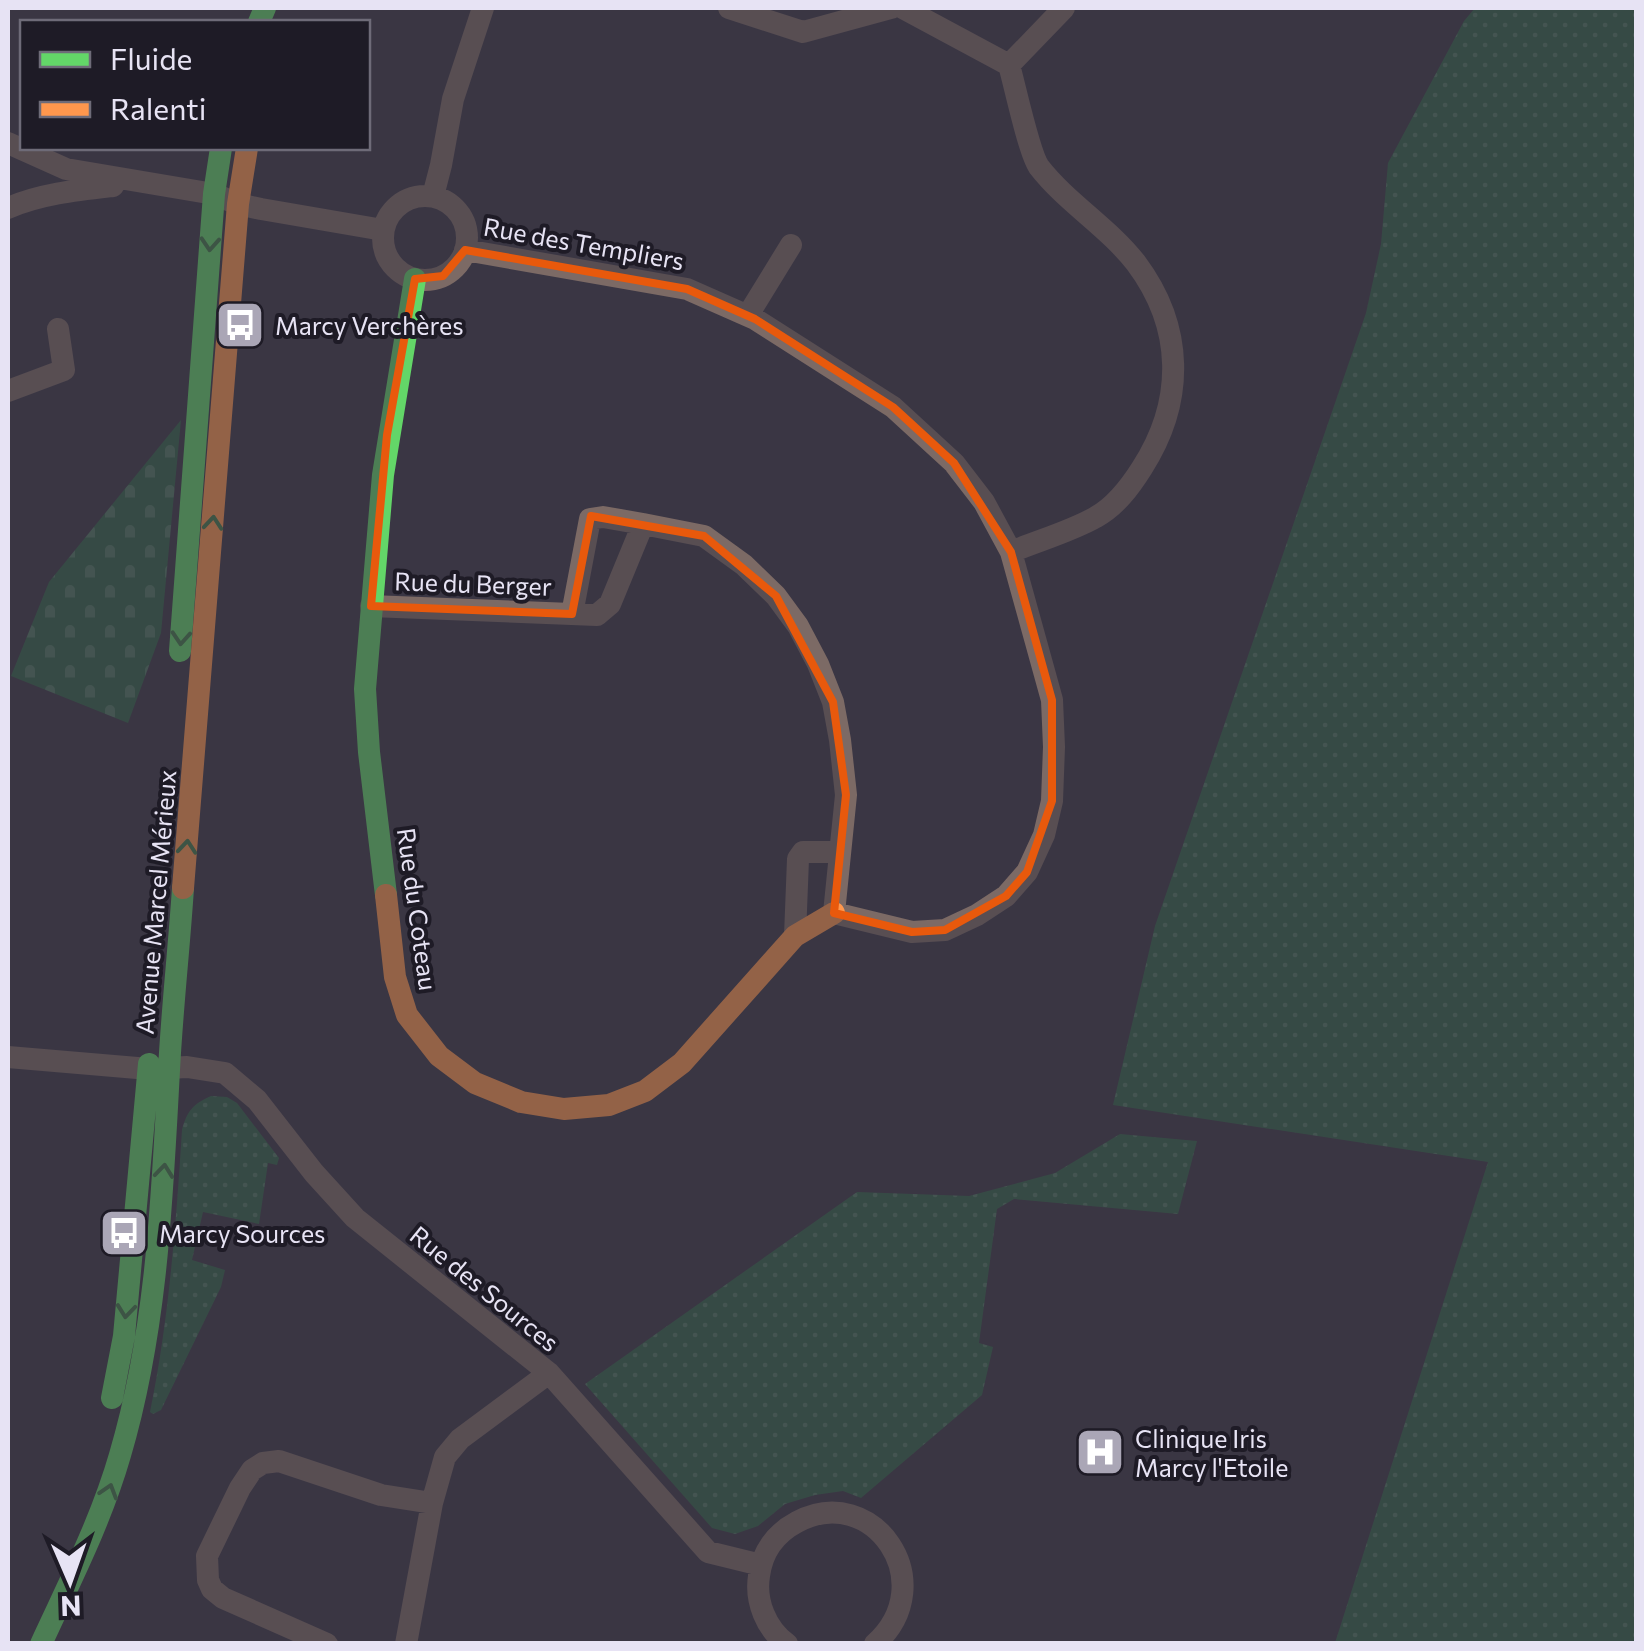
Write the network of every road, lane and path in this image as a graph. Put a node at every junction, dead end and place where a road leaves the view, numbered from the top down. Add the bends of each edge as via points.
1 (483, 8) edge
2 (729, 8) edge
3 (891, 8) edge
4 (903, 8) edge
5 (1064, 8) edge
6 (1009, 65) junction
7 (24, 150) edge
8 (221, 150) edge
9 (247, 150) edge
10 (141, 183) junction
11 (214, 194) junction
12 (433, 196) junction
13 (238, 204) junction
14 (8, 208) edge
15 (383, 230) junction
16 (791, 245) dead end
17 (465, 250) junction
18 (415, 279) junction
19 (748, 315) junction
20 (58, 329) dead end
21 (8, 391) edge
22 (642, 524) junction
23 (1012, 552) junction
24 (371, 606) junction
25 (572, 614) junction
26 (840, 852) junction
27 (834, 913) junction
28 (795, 936) junction
29 (8, 1056) edge
30 (159, 1069) junction
31 (549, 1374) junction
32 (432, 1503) junction
33 (760, 1565) junction
34 (18, 1644) edge
35 (40, 1644) edge
36 (326, 1644) edge
37 (406, 1644) edge
38 (787, 1644) edge
39 (875, 1644) edge

1 - 12 street via 453,99
2 - 3 street via 804,32
4 - 6 street
5 - 6 street
6 - 23 street via 1036,164 1121,246 1161,302 1174,377 1168,414 1127,491 1097,517
7 - 10 street via 66,169
8 - 11 main road, Avenue Marcel Mérieux
9 - 13 main road, Avenue Marcel Mérieux
10 - 11 street
10 - 14 street
11 - 13 street
11 -> 30 main road, Avenue Marcel Mérieux
12 - 15 street via 399,203
12 - 17 street via 462,218
13 - 15 street
30 -> 13 main road, Avenue Marcel Mérieux
15 - 18 street via 390,263
16 - 19 street
17 - 18 street via 443,276
17 - 19 street, Rue des Templiers via 687,289
18 - 24 main road, Rue du Coteau via 388,434
19 - 23 street, Rue des Templiers via 913,425 984,502
20 - 21 street via 64,370
22 - 25 street, Rue du Berger via 610,604 597,614
22 - 25 street, Rue du Berger via 590,519
22 - 26 street, Rue du Berger via 704,536 776,596 798,626 833,702 846,796
23 - 27 street, Rue des Templiers via 1052,700 1052,801 1027,872 1006,896 945,930 912,932
24 - 25 street, Rue du Berger
24 - 28 main road, Rue du Coteau via 368,752 395,977 407,1015 439,1056 475,1083 521,1102 564,1109 609,1105 646,1091 682,1063
26 - 27 street, Rue du Berger
26 - 28 street via 803,852 798,859
27 - 28 main road, Rue du Coteau
29 - 30 street, Rue des Sources
30 - 31 street, Rue des Sources via 224,1072 256,1100 355,1218
30 -> 34 main road, Avenue Marcel Mérieux via 108,1421 83,1504
35 -> 30 main road, Avenue Marcel Mérieux via 104,1507 135,1396 166,1151
31 - 32 street via 460,1439 445,1457
31 - 33 street, Rue des Sources via 708,1552
32 - 36 street via 279,1461 252,1470 207,1556 208,1580 223,1598
32 - 37 street
33 - 38 street via 759,1601
33 - 39 street via 770,1544 806,1517 828,1513 868,1523 894,1550 904,1586 894,1621

